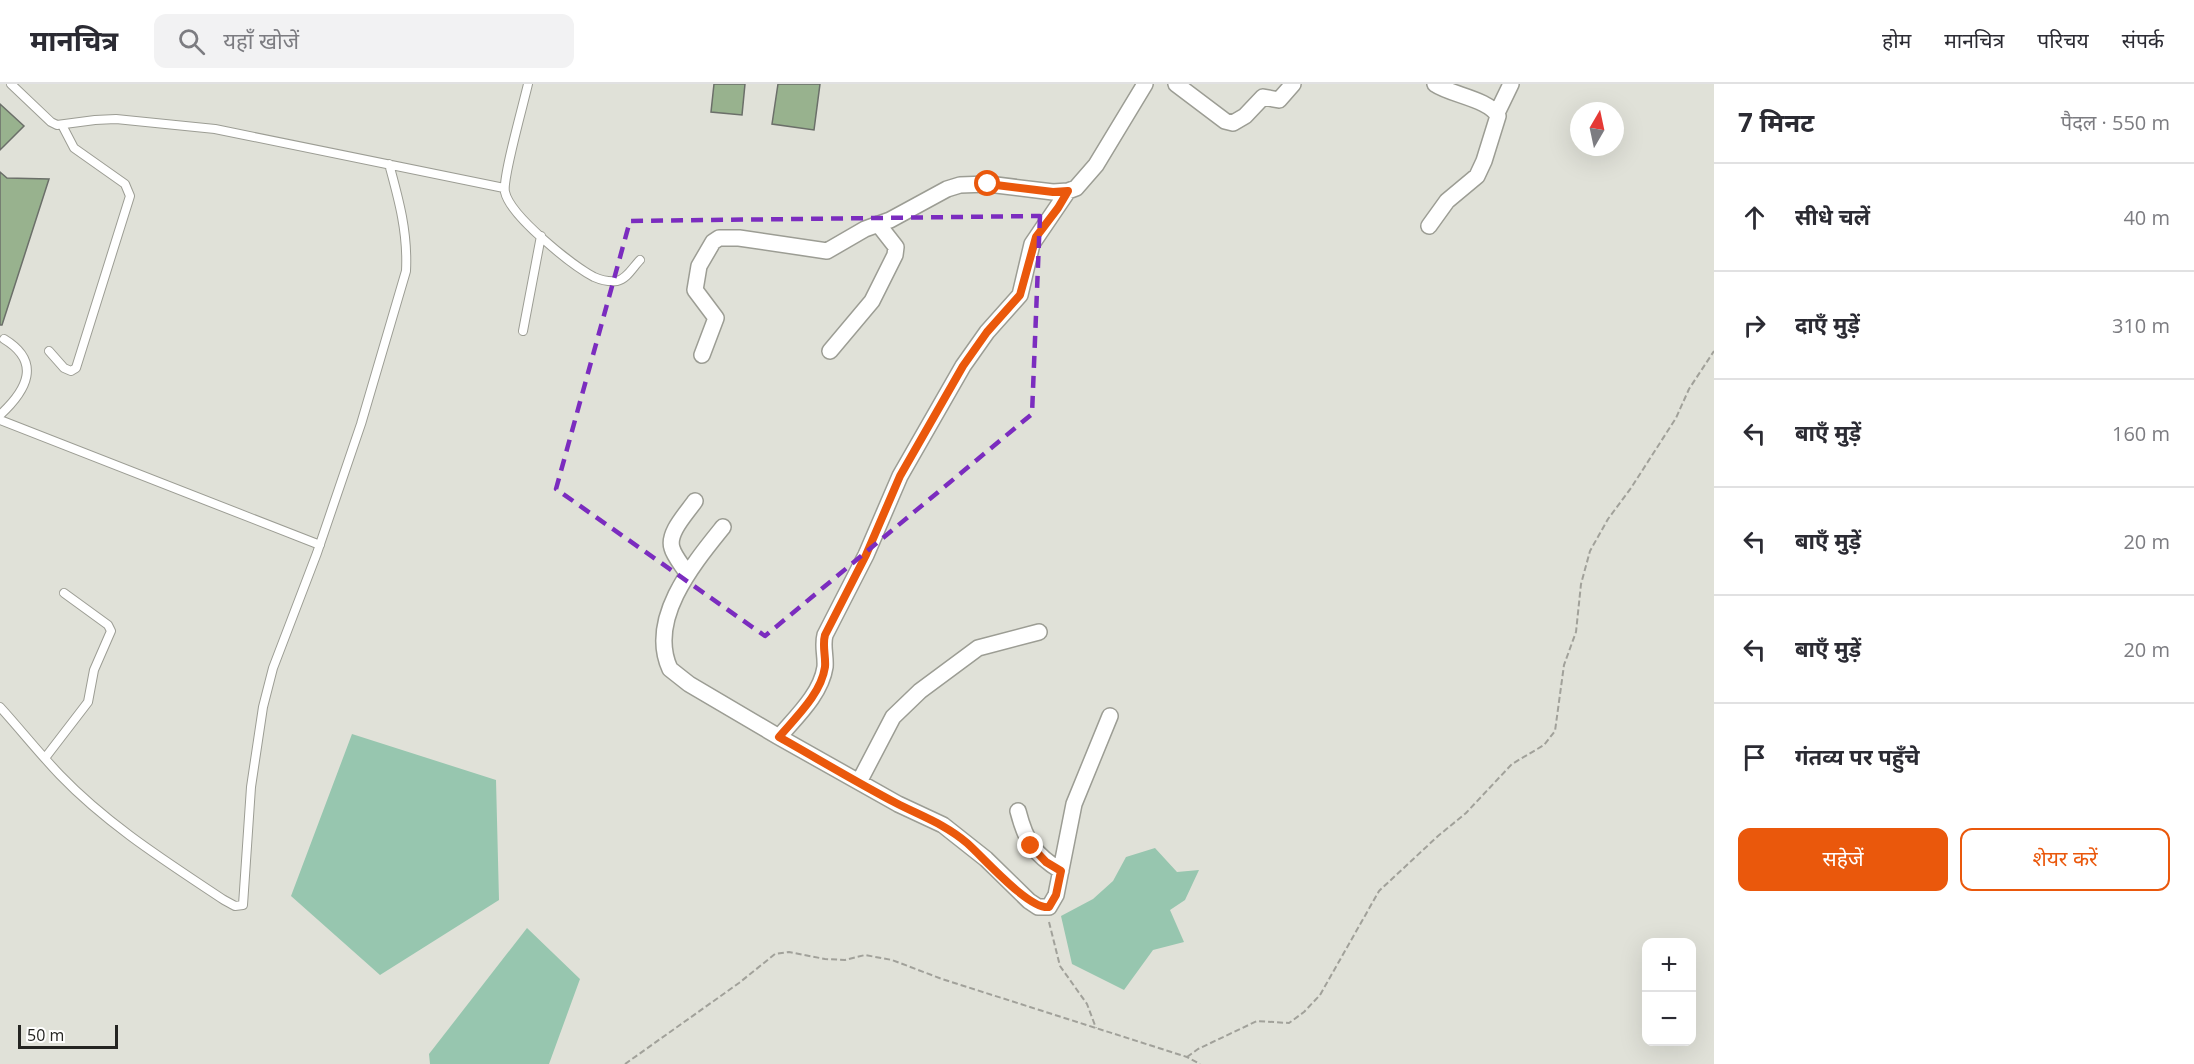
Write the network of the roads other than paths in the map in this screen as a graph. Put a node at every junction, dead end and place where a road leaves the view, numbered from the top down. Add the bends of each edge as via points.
1 (11, 84) edge
2 (528, 84) edge
3 (1145, 84) edge
4 (1176, 84) edge
5 (1293, 84) edge
6 (1435, 84) edge
7 (1511, 84) edge
8 (1497, 113) junction
9 (62, 125) junction
10 (389, 164) junction
11 (504, 188) junction
12 (1068, 191) junction
13 (878, 224) junction
14 (1429, 226) dead end
15 (541, 236) junction
16 (640, 260) dead end
17 (523, 331) dead end
18 (4, 339) dead end
19 (49, 351) dead end
20 (830, 351) dead end
21 (702, 355) dead end
22 (0, 415) edge
23 (0, 420) edge
24 (695, 501) dead end
25 (723, 526) dead end
26 (320, 545) junction
27 (687, 573) junction
28 (64, 593) dead end
29 (1039, 632) dead end
30 (0, 706) edge
31 (1110, 716) dead end
32 (779, 737) junction
33 (45, 758) junction
34 (859, 782) junction
35 (1018, 811) dead end
36 (1061, 871) junction

1 - 9 lane via 51,122
2 - 11 lane
3 - 12 street via 1096,165 1076,188
4 - 5 street via 1233,123 1263,97 1279,100
6 - 8 street
7 - 8 street
8 - 14 street via 1495,131 1480,171 1447,201
9 - 10 lane via 116,119 215,129
9 - 19 lane via 74,148 125,184 130,196 76,368 64,368
10 - 11 lane
10 - 26 lane via 404,219 406,271
11 - 15 lane via 513,208
12 - 13 street via 960,185
12 - 32 street via 1036,237 1020,295 963,366 900,476 825,635 825,664 819,685
13 - 20 street via 896,247 895,255 872,301
13 - 21 street via 827,252 739,238 719,238 713,242 694,286 716,318
15 - 16 lane via 583,270 607,281 625,277
15 - 17 lane
18 - 22 lane via 22,354 28,377
23 - 26 lane
24 - 27 street via 671,541
25 - 27 street
26 - 33 lane via 273,668 263,707 249,798 241,906 224,900 140,843 87,800
27 - 32 street via 667,619 664,641 669,669
28 - 33 lane via 111,631 94,670 88,702
29 - 34 street via 978,648 920,691 893,717
30 - 33 lane
31 - 36 street via 1074,804
32 - 34 street
34 - 36 street via 943,825 1038,907 1049,907 1053,901
35 - 36 street via 1031,846

